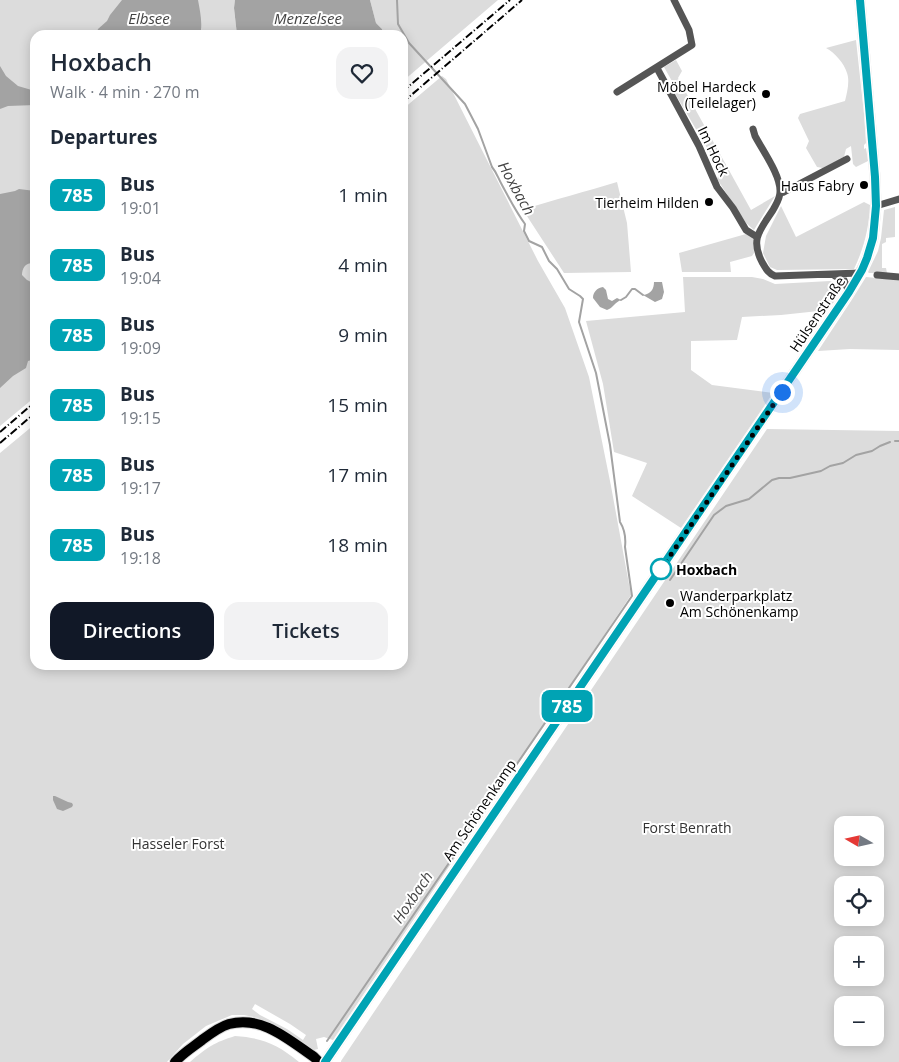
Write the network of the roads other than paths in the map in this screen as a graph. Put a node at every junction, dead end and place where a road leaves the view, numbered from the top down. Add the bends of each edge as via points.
1 (674, 0) edge
2 (860, 0) edge
3 (658, 70) dead end
4 (617, 92) dead end
5 (753, 129) dead end
6 (847, 159) dead end
7 (780, 193) junction
8 (899, 198) edge
9 (876, 206) junction
10 (757, 237) junction
11 (860, 274) junction
12 (830, 275) junction
13 (877, 275) dead end
14 (899, 276) edge
15 (849, 292) junction
16 (640, 599) joint
17 (175, 1062) edge
18 (182, 1062) edge
19 (308, 1062) edge
20 (319, 1062) edge
21 (325, 1062) edge

1 - 4 street via 689,30 692,45
2 - 9 main road, Hülsenstraße
3 - 10 street, Im Hock via 718,186 746,230
5 - 7 street via 780,184
6 - 7 street
7 - 10 street
8 - 9 street
9 - 11 main road, Hülsenstraße via 873,238
10 - 12 street via 759,256 770,274
11 - 12 street
11 - 15 main road, Hülsenstraße
12 - 15 street via 844,280
13 - 14 street
15 - 16 main road, Hülsenstraße
16 - 21 main road, Am Schönenkamp
17 - 20 highway via 220,1028 241,1022 260,1024 277,1032
18 - 19 highway via 217,1035 250,1027 272,1033

